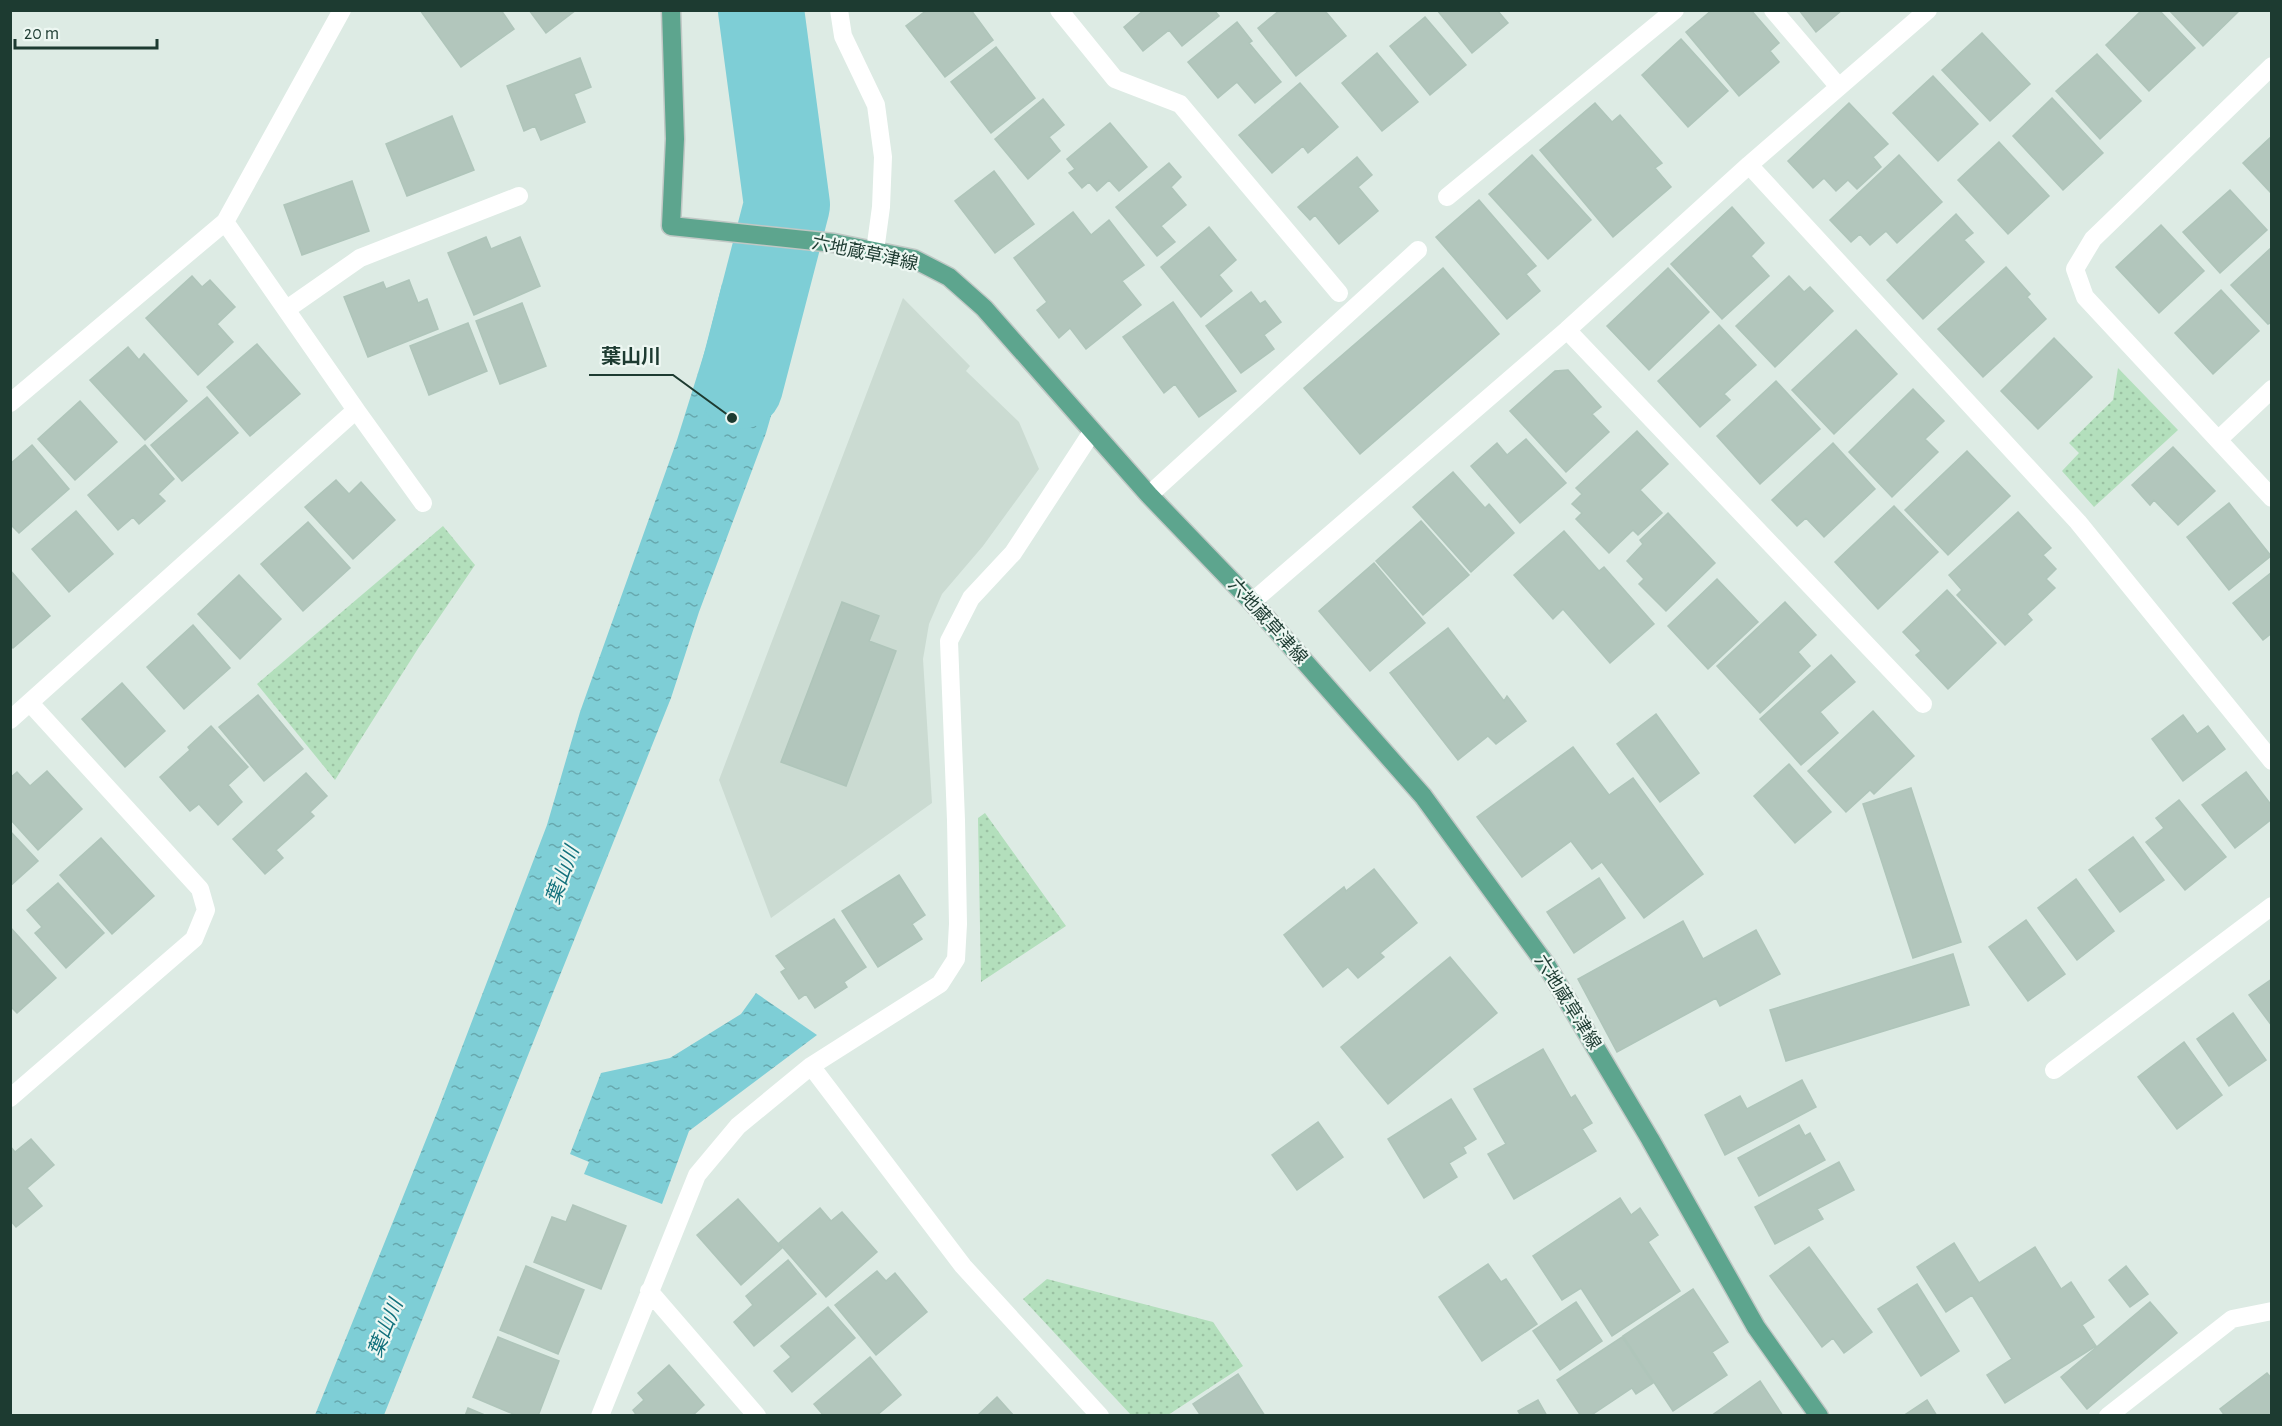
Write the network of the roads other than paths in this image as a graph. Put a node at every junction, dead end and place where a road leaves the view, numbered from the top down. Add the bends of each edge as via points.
1 (342, 10) edge
2 (671, 10) edge
3 (839, 10) edge
4 (1059, 10) edge
5 (1676, 10) edge
6 (1773, 10) edge
7 (1928, 10) edge
8 (2271, 66) edge
9 (1839, 87) junction
10 (1749, 165) junction
11 (519, 196) dead end
12 (1447, 197) dead end
13 (225, 222) junction
14 (1418, 250) dead end
15 (875, 251) junction
16 (1339, 293) dead end
17 (287, 309) junction
18 (1567, 330) junction
19 (2271, 389) edge
20 (10, 403) edge
21 (356, 410) junction
22 (1092, 432) junction
23 (2217, 440) junction
24 (1149, 495) junction
25 (2271, 498) edge
26 (423, 503) dead end
27 (1252, 602) junction
28 (30, 703) junction
29 (1923, 704) dead end
30 (10, 720) edge
31 (2271, 761) edge
32 (2271, 906) edge
33 (811, 1065) junction
34 (2054, 1070) dead end
35 (10, 1098) edge
36 (650, 1291) junction
37 (2271, 1311) edge
38 (600, 1416) edge
39 (757, 1416) edge
40 (1100, 1416) edge
41 (1819, 1416) edge
42 (2108, 1416) edge

1 - 13 street
2 - 15 main road, 六地蔵草津線 via 675,139 671,226
3 - 15 street via 843,36 876,105 883,157
4 - 16 street via 1115,79 1180,104
5 - 12 street
6 - 9 street
7 - 9 street
8 - 23 street via 2093,239 2075,269 2085,297
9 - 10 street
10 - 18 street
10 - 31 street via 2078,522
11 - 17 street via 360,258
13 - 17 street
13 - 20 street
14 - 24 street
15 - 22 main road, 六地蔵草津線 via 914,260 949,277 984,308
17 - 21 street
18 - 27 street
18 - 29 street
19 - 23 street
21 - 26 street
21 - 28 street
22 - 24 main road, 六地蔵草津線
22 - 33 street via 1013,553 971,598 949,641 956,820 956,959 940,984
23 - 25 street
24 - 27 main road, 六地蔵草津線
27 - 41 main road, 六地蔵草津線 via 1423,796 1547,966 1756,1326
28 - 30 street
28 - 35 street via 200,889 206,910 194,939
32 - 34 street
33 - 36 street via 738,1126 697,1175
33 - 40 street via 963,1266
36 - 38 street
36 - 39 street
37 - 42 street via 2232,1319

